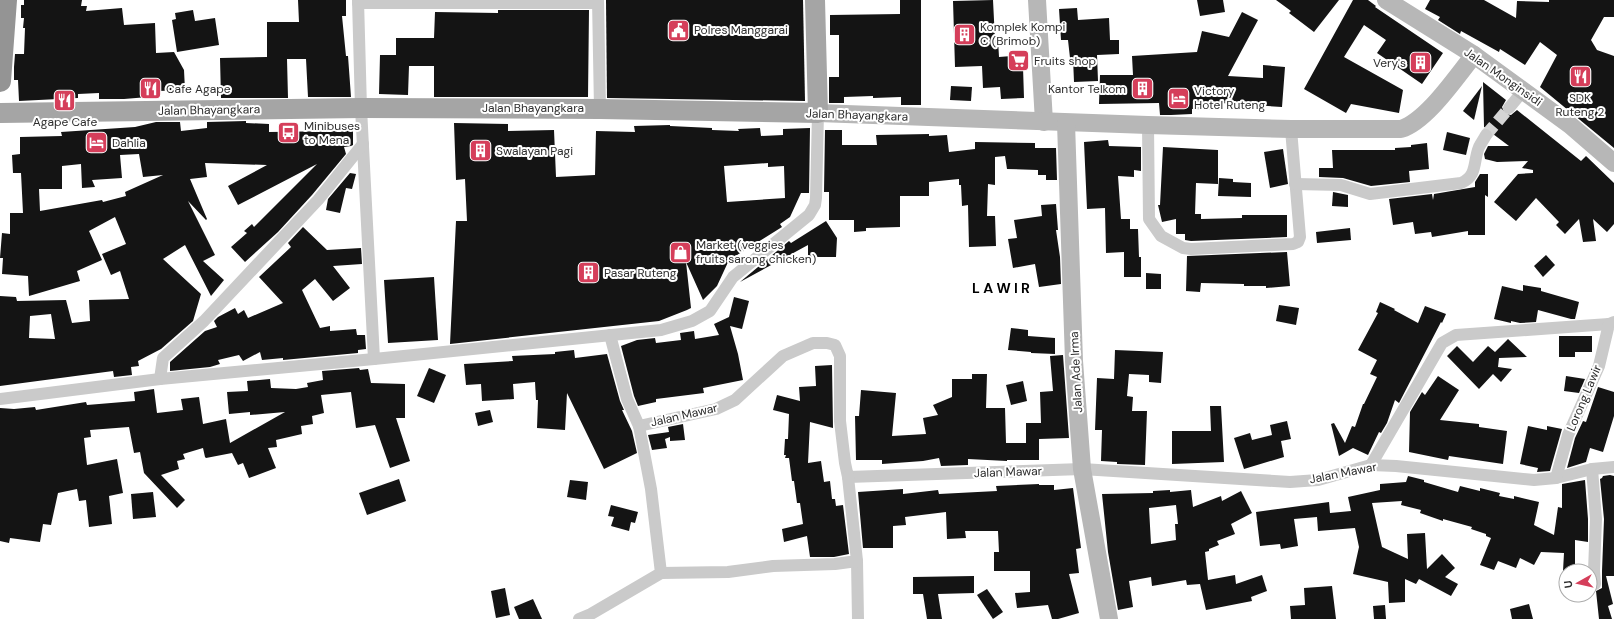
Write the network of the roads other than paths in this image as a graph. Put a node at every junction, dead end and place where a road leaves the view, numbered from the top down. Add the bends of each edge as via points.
1 (6, 0) edge
2 (815, 0) edge
3 (1037, 0) edge
4 (1386, 0) edge
5 (358, 1) edge
6 (598, 2) edge
7 (1474, 55) junction
8 (0, 81) edge
9 (1523, 91) junction
10 (361, 108) junction
11 (600, 108) junction
12 (1509, 108) tunnel mouth
13 (818, 113) junction
14 (0, 114) edge
15 (1044, 122) junction
16 (1066, 123) junction
17 (1148, 125) junction
18 (1291, 129) junction
19 (1486, 135) tunnel mouth
20 (363, 144) junction
21 (1614, 163) edge
22 (1295, 184) junction
23 (1612, 323) edge
24 (610, 335) junction
25 (374, 359) junction
26 (160, 379) junction
27 (0, 399) edge
28 (639, 426) junction
29 (1371, 465) junction
30 (1614, 467) edge
31 (1592, 468) junction
32 (1082, 469) junction
33 (848, 477) junction
34 (1556, 478) junction
35 (857, 561) junction
36 (1594, 563) edge
37 (661, 573) junction
38 (579, 619) edge
39 (858, 619) edge
40 (1109, 619) edge

1 - 8 highway
2 - 13 main road
3 - 15 street
4 - 7 street, Jalan Monginsidi
5 - 6 street
5 - 10 street
6 - 11 street
7 - 9 street, Jalan Monginsidi
7 - 18 street, Jalan Bhayangkara via 1424,116 1410,126 1392,130
9 - 12 street
9 - 21 street, Jalan Monginsidi via 1570,125
10 - 11 main road, Jalan Bhayangkara
10 - 14 main road, Jalan Bhayangkara
10 - 20 street
11 - 13 main road, Jalan Bhayangkara
13 - 15 street, Jalan Bhayangkara
13 - 24 street via 816,198 809,216 733,277 710,311 692,321 661,330
15 - 16 street, Jalan Bhayangkara
16 - 17 street, Jalan Bhayangkara
16 - 32 street, Jalan Ade Irma via 1074,361
17 - 18 street, Jalan Bhayangkara
17 - 22 street via 1149,220 1161,236 1183,248 1298,242 1300,237
18 - 22 street
19 - 22 street via 1473,174 1461,183 1370,194 1341,185
20 - 25 street
20 - 26 street via 318,200 204,320 163,358
23 - 29 street via 1456,335 1446,340
23 - 34 street, Lorong Lawir via 1599,366 1568,435
24 - 25 street
24 - 28 street, Jalan Mawar via 628,399
25 - 26 street
26 - 27 street
28 - 33 street, Jalan Mawar via 716,409 735,400 783,356 813,343 831,343 840,356 840,421
28 - 37 street via 651,489
29 - 32 street, Jalan Mawar via 1318,480 1290,482
29 - 34 street, Jalan Mawar via 1534,480
30 - 31 street, Jalan Mawar
31 - 34 street, Jalan Mawar
31 - 36 street via 1596,519
32 - 33 street, Jalan Mawar
32 - 40 street, Jalan Ade Irma
33 - 35 street
35 - 37 street via 773,566 728,572
35 - 39 street
37 - 38 street

